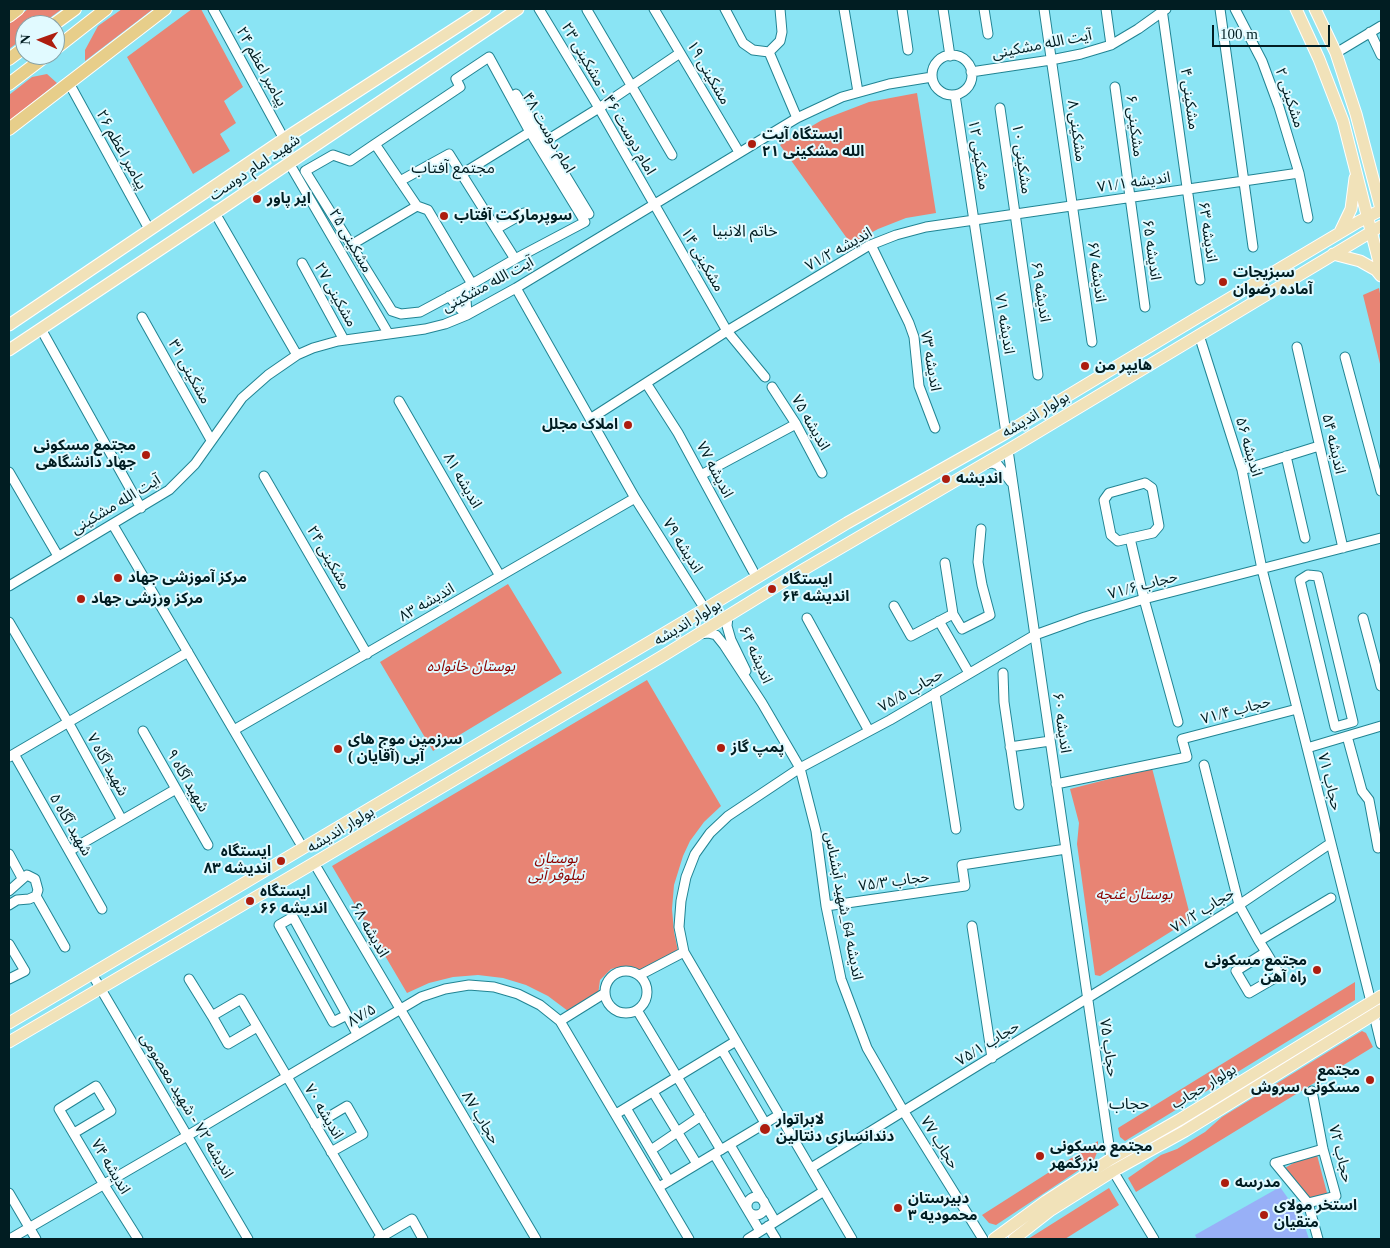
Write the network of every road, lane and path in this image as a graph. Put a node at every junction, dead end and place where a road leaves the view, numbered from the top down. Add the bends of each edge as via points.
1 (18, 9) edge
2 (106, 9) edge
3 (165, 9) edge
4 (213, 9) edge
5 (485, 9) edge
6 (518, 9) edge
7 (540, 9) edge
8 (654, 9) edge
9 (725, 9) edge
10 (780, 9) edge
11 (844, 9) edge
12 (902, 9) edge
13 (943, 9) edge
14 (984, 9) edge
15 (1044, 9) edge
16 (1106, 9) edge
17 (1220, 9) edge
18 (1235, 9) edge
19 (1296, 9) edge
20 (1315, 9) edge
21 (587, 10) dead end
22 (1163, 10) edge
23 (9, 16) edge
24 (495, 24) junction
25 (1381, 26) edge
26 (1370, 32) junction
27 (988, 34) dead end
28 (65, 41) edge
29 (1110, 45) junction
30 (908, 50) dead end
31 (769, 52) junction
32 (680, 53) junction
33 (1336, 53) junction
34 (1381, 55) edge
35 (491, 56) junction
36 (950, 56) junction
37 (1052, 60) junction
38 (34, 65) edge
39 (971, 72) junction
40 (932, 77) junction
41 (69, 83) junction
42 (9, 84) edge
43 (632, 86) junction
44 (1115, 87) dead end
45 (858, 92) junction
46 (955, 94) junction
47 (599, 108) junction
48 (1000, 108) dead end
49 (796, 118) junction
50 (9, 129) edge
51 (530, 132) junction
52 (284, 139) junction
53 (544, 142) junction
54 (375, 144) junction
55 (739, 152) junction
56 (672, 155) dead end
57 (289, 163) junction
58 (1356, 167) junction
59 (1298, 172) junction
60 (462, 174) junction
61 (400, 181) junction
62 (1245, 181) junction
63 (1188, 189) junction
64 (1129, 198) junction
65 (653, 203) junction
66 (417, 206) junction
67 (1072, 206) junction
68 (1381, 210) edge
69 (215, 213) junction
70 (524, 213) dead end
71 (1014, 214) junction
72 (1368, 217) junction
73 (587, 218) junction
74 (1308, 218) dead end
75 (974, 220) junction
76 (149, 229) junction
77 (496, 229) junction
78 (1377, 229) edge
79 (1339, 234) junction
80 (871, 245) junction
81 (351, 246) junction
82 (1253, 247) dead end
83 (1333, 254) junction
84 (515, 259) junction
85 (302, 263) dead end
86 (1381, 270) edge
87 (1381, 276) edge
88 (1200, 280) dead end
89 (472, 284) junction
90 (516, 288) junction
91 (463, 289) junction
92 (449, 296) junction
93 (1146, 307) dead end
94 (467, 315) junction
95 (142, 317) dead end
96 (9, 325) edge
97 (41, 329) junction
98 (727, 331) junction
99 (388, 333) junction
100 (1200, 335) junction
101 (344, 340) junction
102 (1092, 342) dead end
103 (1297, 347) dead end
104 (9, 350) edge
105 (297, 355) junction
106 (1345, 357) dead end
107 (1038, 375) dead end
108 (765, 377) dead end
109 (646, 383) junction
110 (772, 387) dead end
111 (399, 401) dead end
112 (590, 420) junction
113 (796, 424) junction
114 (935, 428) dead end
115 (1006, 433) junction
116 (211, 440) junction
117 (1319, 446) junction
118 (1008, 450) junction
119 (1286, 456) junction
120 (983, 465) junction
121 (1242, 470) junction
122 (9, 472) edge
123 (822, 473) dead end
124 (701, 475) junction
125 (264, 476) dead end
126 (1013, 486) junction
127 (1381, 491) edge
128 (634, 498) junction
129 (141, 508) junction
130 (113, 524) junction
131 (981, 529) dead end
132 (1130, 538) junction
133 (1304, 538) dead end
134 (1381, 538) edge
135 (1344, 548) junction
136 (58, 556) junction
137 (792, 556) junction
138 (1303, 558) junction
139 (945, 563) dead end
140 (1262, 569) junction
141 (753, 571) dead end
142 (801, 571) junction
143 (1308, 575) junction
144 (500, 576) junction
145 (9, 586) edge
146 (1144, 599) junction
147 (894, 606) dead end
148 (706, 609) junction
149 (953, 614) junction
150 (728, 617) junction
151 (807, 618) dead end
152 (1363, 618) dead end
153 (939, 621) junction
154 (9, 622) edge
155 (700, 634) junction
156 (1035, 635) junction
157 (188, 652) junction
158 (367, 654) junction
159 (1003, 672) dead end
160 (969, 673) junction
161 (1381, 686) edge
162 (935, 693) junction
163 (762, 703) junction
164 (1297, 709) junction
165 (68, 722) junction
166 (1178, 722) dead end
167 (1381, 726) edge
168 (234, 730) junction
169 (143, 731) dead end
170 (869, 731) junction
171 (1347, 736) junction
172 (1050, 740) junction
173 (1010, 747) junction
174 (1307, 748) junction
175 (11, 756) edge
176 (1204, 765) dead end
177 (800, 768) junction
178 (1056, 784) junction
179 (176, 789) junction
180 (1019, 806) dead end
181 (122, 820) junction
182 (956, 829) dead end
183 (1331, 844) junction
184 (208, 845) dead end
185 (303, 848) junction
186 (1378, 848) dead end
187 (1066, 850) junction
188 (69, 851) junction
189 (9, 854) edge
190 (314, 863) junction
191 (22, 878) junction
192 (9, 891) edge
193 (36, 896) junction
194 (1331, 898) dead end
195 (9, 905) edge
196 (1239, 905) junction
197 (826, 906) junction
198 (102, 909) dead end
199 (972, 926) dead end
200 (1259, 941) junction
201 (9, 944) edge
202 (65, 947) dead end
203 (684, 952) junction
204 (1266, 952) junction
205 (92, 974) junction
206 (640, 975) junction
207 (9, 979) edge
208 (189, 979) dead end
209 (99, 987) junction
210 (605, 993) junction
211 (1381, 996) edge
212 (1087, 999) junction
213 (1371, 1002) junction
214 (400, 1010) junction
215 (637, 1010) junction
216 (1378, 1013) edge
217 (347, 1015) junction
218 (212, 1016) junction
219 (560, 1021) junction
220 (9, 1023) edge
221 (257, 1027) junction
222 (357, 1034) junction
223 (9, 1042) edge
224 (736, 1042) junction
225 (1381, 1044) edge
226 (722, 1050) junction
227 (992, 1058) junction
228 (287, 1077) junction
229 (677, 1077) junction
230 (1312, 1091) dead end
231 (653, 1092) junction
232 (626, 1108) junction
233 (904, 1112) junction
234 (616, 1114) junction
235 (779, 1115) junction
236 (701, 1116) junction
237 (1178, 1120) junction
238 (765, 1123) junction
239 (315, 1125) junction
240 (678, 1131) junction
241 (1184, 1131) junction
242 (74, 1133) junction
243 (187, 1136) junction
244 (730, 1145) junction
245 (1323, 1149) junction
246 (651, 1150) junction
247 (331, 1152) junction
248 (718, 1152) junction
249 (1112, 1159) junction
250 (697, 1164) junction
251 (811, 1168) junction
252 (1113, 1171) junction
253 (670, 1181) junction
254 (104, 1185) junction
255 (659, 1187) junction
256 (824, 1191) junction
257 (9, 1193) edge
258 (763, 1200) junction
259 (1308, 1204) junction
260 (748, 1210) junction
261 (768, 1226) junction
262 (29, 1228) junction
263 (380, 1238) edge
264 (1151, 1238) edge
265 (10, 1239) edge
266 (36, 1239) edge
267 (138, 1239) edge
268 (248, 1239) edge
269 (423, 1239) edge
270 (536, 1239) edge
271 (689, 1239) edge
272 (748, 1239) edge
273 (776, 1239) edge
274 (852, 1239) edge
275 (983, 1239) edge
276 (994, 1239) edge
277 (1014, 1239) edge
278 (1318, 1239) edge

1 - 23 highway
2 - 28 highway
3 - 41 highway
4 - 52 street, پیامبر اعظم ۲۴
5 - 24 main road
5 - 52 main road, شهید امام دوست
6 - 24 main road, شهید امام دوست
7 - 47 street, امام دوست ۴۶ - مشکینی ۲۳
8 - 32 street, مشکینی ۱۹
9 - 31 street via 743,43 753,50
10 - 31 street via 780,41
11 - 45 street
12 - 30 street
13 - 36 street
14 - 27 street
15 - 37 street, مشکینی ۸
16 - 29 street
17 - 62 street
18 - 59 street, مشکینی ۲ via 1262,61 1280,108
19 - 58 main road via 1343,121
20 - 33 main road
21 - 43 street
22 - 29 street, آیت الله مشکینی
22 - 63 street, مشکینی ۴
24 - 57 main road, شهید امام دوست
25 - 26 street
26 - 33 street
26 - 34 street
29 - 37 street, آیت الله مشکینی
31 - 49 street
32 - 43 street
32 - 55 street, مشکینی ۱۹
33 - 68 main road
35 - 51 street, امام دوست ۴۸
35 - 53 street
35 - 54 street via 456,79 460,87
36 - 39 street via 964,60
36 - 40 street via 940,59
37 - 39 street, آیت الله مشکینی
37 - 67 street, مشکینی ۸
38 - 42 highway
39 - 46 street via 968,86
40 - 45 street, آیت الله مشکینی
40 - 46 street via 940,91
41 - 50 highway
41 - 76 street, پیامبر اعظم ۲۶
43 - 47 street
43 - 56 street
44 - 64 street, مشکینی ۶
45 - 49 street, آیت الله مشکینی
46 - 75 street, مشکینی ۱۲
47 - 53 street
47 - 65 street, امام دوست ۴۶ - مشکینی ۲۳
48 - 71 street, مشکینی ۱۰
49 - 55 street, آیت الله مشکینی
51 - 60 street
51 - 73 street, امام دوست ۴۸
52 - 76 main road, شهید امام دوست
53 - 73 street
54 - 61 street
54 - 81 street via 350,161 332,155 305,171
55 - 65 street, آیت الله مشکینی
57 - 69 main road, شهید امام دوست
57 - 99 street, مشکینی ۲۵
58 - 72 main road
58 - 79 main road via 1351,208
59 - 62 street, اندیشه ۷۱/۱
59 - 74 street, مشکینی ۲
60 - 61 street via 449,154
60 - 77 street
61 - 66 street
62 - 63 street, اندیشه ۷۱/۱
62 - 82 street
63 - 64 street, اندیشه ۷۱/۱
63 - 88 street, اندیشه ۶۳
64 - 67 street, اندیشه ۷۱/۱
64 - 93 street, اندیشه ۶۵
65 - 90 street, آیت الله مشکینی
65 - 98 street, مشکینی ۱۴
66 - 81 street
66 - 89 street via 428,210
67 - 71 street, اندیشه ۷۱/۱
67 - 102 street, اندیشه ۶۷
68 - 72 main road, بولوار اندیشه
69 - 97 main road, شهید امام دوست
69 - 105 street
70 - 77 street
71 - 75 street, اندیشه ۷۱/۱
71 - 107 street, اندیشه ۶۹
72 - 78 main road
72 - 79 main road, بولوار اندیشه
73 - 84 street
75 - 80 street, اندیشه ۷۱/۲ via 926,227
75 - 115 street, اندیشه ۷۱
76 - 96 main road, شهید امام دوست
77 - 84 street
78 - 83 main road, بولوار اندیشه
78 - 86 main road
79 - 115 main road, بولوار اندیشه
80 - 98 street, اندیشه ۷۱/۲
80 - 114 street, اندیشه ۷۳ via 914,337 919,386
81 - 92 street via 392,311 401,314 420,312
83 - 87 main road via 1360,261
83 - 100 main road, بولوار اندیشه
84 - 89 street
85 - 101 street, مشکینی ۲۷
89 - 91 street
90 - 94 street, آیت الله مشکینی
90 - 112 street, اندیشه ۷۹
91 - 92 street
91 - 94 street
92 - 94 street
94 - 99 street, آیت الله مشکینی via 425,329
95 - 116 street, مشکینی ۳۱
97 - 104 main road, شهید امام دوست
97 - 129 street
98 - 108 street, مشکینی ۱۴
98 - 109 street, اندیشه ۷۱/۲
99 - 101 street, آیت الله مشکینی
100 - 118 main road, بولوار اندیشه
100 - 121 street, اندیشه ۵۶
101 - 105 street, آیت الله مشکینی
103 - 117 street, اندیشه ۵۴
105 - 116 street, آیت الله مشکینی via 242,398
106 - 127 street
109 - 112 street, اندیشه ۷۱/۲
109 - 124 street, اندیشه ۷۷
110 - 113 street, اندیشه ۷۵
111 - 144 street, اندیشه ۸۱
112 - 128 street, اندیشه ۷۹
113 - 123 street, اندیشه ۷۵
113 - 124 street
115 - 137 main road, بولوار اندیشه
116 - 129 street, آیت الله مشکینی via 195,464 169,490
117 - 119 street
117 - 135 street, اندیشه ۵۴
118 - 120 main road, بولوار اندیشه
118 - 126 street, اندیشه ۶۰
119 - 121 street
119 - 133 street
120 - 126 street via 998,465
120 - 142 main road, بولوار اندیشه
121 - 140 street, اندیشه ۵۶
122 - 136 street
124 - 141 street, اندیشه ۷۷
125 - 158 street, مشکینی ۲۴
126 - 156 street, اندیشه ۶۰
128 - 144 street, اندیشه ۸۳
128 - 148 street, اندیشه ۷۹
129 - 130 street, آیت الله مشکینی
130 - 136 street, آیت الله مشکینی
130 - 157 street
131 - 149 street via 978,562 990,615 962,629
132 - 132 street via 1154,533 1159,526 1152,488 1145,483 1109,493 1104,500 1111,534 1118,541
132 - 146 street
134 - 135 street, حجاب ۷۱/۶
135 - 138 street, حجاب ۷۱/۶
136 - 145 street, آیت الله مشکینی
137 - 142 main road
137 - 148 main road, بولوار اندیشه
138 - 140 street, حجاب ۷۱/۶
138 - 143 street
139 - 149 street
140 - 146 street, حجاب ۷۱/۶
140 - 164 street, حجاب ۷۱
142 - 150 main road, بولوار اندیشه
143 - 143 street via 1300,580 1335,727 1353,722 1318,576
144 - 158 street, اندیشه ۸۳
146 - 156 street, حجاب ۷۱/۶
146 - 166 street
147 - 153 street via 911,636
148 - 185 main road, بولوار اندیشه
149 - 153 street
150 - 155 main road, بولوار اندیشه
150 - 163 street, اندیشه ۶۴ via 731,640
151 - 170 street
152 - 161 street
153 - 160 street
154 - 165 street, شهید آگاه ۷
155 - 163 street via 716,635
155 - 190 main road, بولوار اندیشه
156 - 160 street, حجاب ۷۵/۵
156 - 172 street, اندیشه ۶۰
157 - 165 street
157 - 168 street
158 - 168 street, اندیشه ۸۳
159 - 173 street
160 - 162 street, حجاب ۷۵/۵
162 - 170 street, حجاب ۷۵/۵
162 - 182 street
163 - 177 street, اندیشه 64_شهید آبشناس
164 - 174 street, حجاب ۷۱
164 - 178 street, حجاب ۷۱/۴ via 1182,739 1186,757
165 - 175 street
165 - 181 street, شهید آگاه ۷
167 - 171 street
168 - 185 street
169 - 179 street, شهید آگاه ۹
170 - 177 street, حجاب ۷۵/۵
171 - 174 street
171 - 186 street via 1362,791 1369,800
172 - 173 street
172 - 178 street, اندیشه ۶۰
173 - 180 street
174 - 183 street, حجاب ۷۱
175 - 188 street, شهید آگاه ۵
176 - 196 street
177 - 197 street, اندیشه 64_شهید آبشناس via 816,831
177 - 203 street, حجاب ۷۵/۵ via 728,816 695,854 681,902 679,927
178 - 187 street, اندیشه ۶۰
179 - 181 street
179 - 184 street, شهید آگاه ۹
181 - 188 street
183 - 196 street, حجاب ۷۱/۲
183 - 213 street, حجاب ۷۱
185 - 205 main road, بولوار اندیشه
187 - 197 street, حجاب ۷۵/۳ via 962,865 965,886
187 - 212 street, اندیشه ۶۰
188 - 198 street, شهید آگاه ۵
189 - 191 street
190 - 209 main road, بولوار اندیشه
190 - 214 street, اندیشه ۶۸
191 - 192 street
191 - 193 street via 27,875 34,879 38,890
193 - 195 street
193 - 202 street
194 - 200 street
196 - 200 street
196 - 212 street, حجاب ۷۱/۲
197 - 233 street, اندیشه 64_شهید آبشناس via 847,996 867,1048
199 - 227 street
200 - 204 street
201 - 207 street via 25,971
203 - 206 street
203 - 224 street, حجاب ۷۵/۵
204 - 204 street via 1280,975 1249,993 1236,970
205 - 209 street, اندیشه ۷۲ - شهید معصومی
205 - 220 main road, بولوار اندیشه
206 - 210 street via 624,970 616,973 606,985
206 - 215 street via 647,990 642,1006
208 - 218 street
209 - 223 main road, بولوار اندیشه
209 - 243 street, اندیشه ۷۲ - شهید معصومی
210 - 215 street via 612,1008 628,1013
210 - 219 street
211 - 213 main road, بولوار حجاب
212 - 227 street, حجاب ۷۵/۱
212 - 249 street, حجاب ۷۵
213 - 237 main road, بولوار حجاب
214 - 219 street, ۸۷/۵ via 421,997 445,989 494,987 540,1005
214 - 222 street, ۸۷/۵
214 - 270 street, حجاب ۸۷
215 - 229 street
216 - 225 street
216 - 241 main road, بولوار حجاب
217 - 217 street via 293,917 279,925 334,1022
217 - 222 street
218 - 221 street, اندیشه ۷۰ via 241,999
218 - 221 street via 228,1044
219 - 234 street
221 - 228 street, اندیشه ۷۰
222 - 228 street, ۸۷/۵
224 - 226 street
224 - 235 street, حجاب ۷۵/۵
226 - 229 street
226 - 238 street
227 - 233 street, حجاب ۷۵/۱
228 - 239 street, اندیشه ۷۰
228 - 243 street, ۸۷/۵
229 - 231 street
229 - 236 street
230 - 245 street, حجاب ۷۲
231 - 232 street
231 - 240 street
232 - 234 street
232 - 246 street
233 - 251 street, حجاب ۷۵/۱
233 - 275 street, حجاب ۷۷
234 - 255 street
235 - 238 street
235 - 251 street, حجاب ۷۵/۵
236 - 240 street
236 - 248 street
237 - 241 main road
237 - 249 main road, بولوار حجاب
238 - 244 street
239 - 247 street, اندیشه ۷۰
239 - 247 street via 347,1106 363,1134
240 - 246 street
240 - 250 street
241 - 252 main road, بولوار حجاب
242 - 242 street, اندیشه ۷۴ via 59,1108 96,1086 111,1110
242 - 254 street, اندیشه ۷۴
243 - 254 street, ۸۷/۵
243 - 268 street, اندیشه ۷۲ - شهید معصومی
244 - 248 street
244 - 258 street
245 - 259 street, حجاب ۷۲ via 1336,1196
245 - 259 street via 1275,1163
246 - 253 street
247 - 263 street, اندیشه ۷۰
248 - 250 street
248 - 260 street
249 - 276 main road, بولوار حجاب
250 - 253 street
251 - 256 street, حجاب ۷۵/۵
252 - 264 street
252 - 277 main road, بولوار حجاب via 1051,1210
253 - 255 street
254 - 262 street, ۸۷/۵
254 - 267 street, اندیشه ۷۴
255 - 271 street
256 - 261 street
256 - 274 street, حجاب ۷۵/۵
257 - 262 street
258 - 260 street via 758,1197 750,1199
258 - 260 street via 765,1209 761,1214 752,1214
258 - 261 street
259 - 278 street
260 - 261 street
261 - 272 street
261 - 273 street
262 - 265 street, ۸۷/۵
262 - 266 street
263 - 269 street via 412,1219

